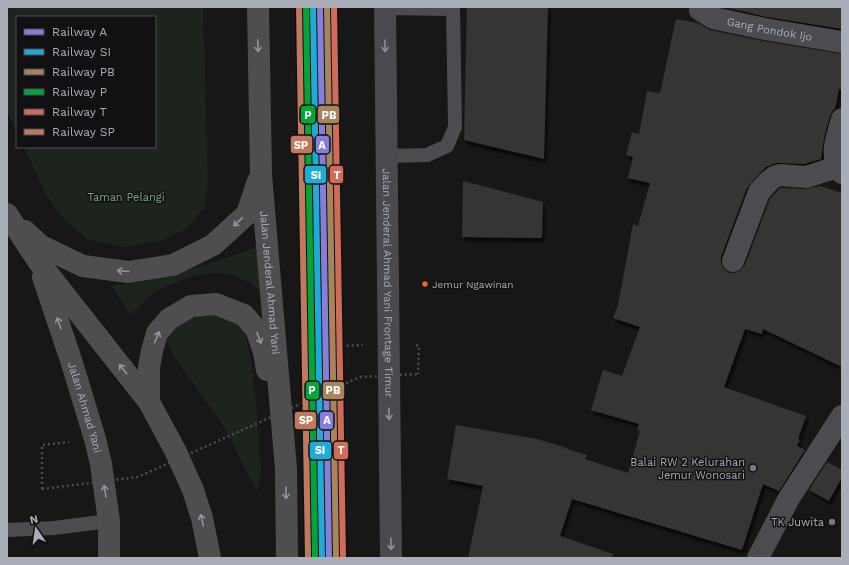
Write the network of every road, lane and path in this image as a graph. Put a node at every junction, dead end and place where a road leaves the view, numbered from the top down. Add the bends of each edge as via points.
1 (258, 7) edge
2 (385, 8) edge
3 (453, 8) edge
4 (700, 10) dead end
5 (842, 42) edge
6 (842, 119) edge
7 (387, 156) junction
8 (840, 170) edge
9 (261, 175) junction
10 (8, 215) edge
11 (38, 261) junction
12 (733, 261) dead end
13 (339, 346) dead end
14 (418, 374) dead end
15 (315, 398) junction
16 (149, 402) junction
17 (842, 416) edge
18 (42, 445) dead end
19 (286, 469) junction
20 (109, 521) junction
21 (7, 530) edge
22 (109, 558) edge
23 (210, 558) edge
24 (286, 558) edge
25 (391, 558) edge
26 (758, 558) edge

1 -> 9 highway, Jalan Jenderal Ahmad Yani
2 - 3 lane
2 -> 7 street, Jalan Jenderal Ahmad Yani Frontage Timur
3 - 7 lane via 455,127 447,146 427,155
4 - 5 street, Gang Pondok Ijo via 713,18
6 - 8 street via 834,151 834,158
7 -> 25 street, Jalan Jenderal Ahmad Yani Frontage Timur
8 - 12 street via 806,176 780,175 769,181 759,192
9 -> 10 highway via 247,214 213,245 173,265 128,272 83,266 41,246
9 - 19 highway, Jalan Jenderal Ahmad Yani
10 - 11 highway
16 -> 11 highway
20 -> 11 highway, Jalan Ahmad Yani via 95,439
13 - 15 path
14 - 15 path, bridge via 360,377
15 - 18 path, bridge via 138,477 42,489
16 -> 19 highway via 149,366 152,351 157,333 169,319 191,306 216,304 244,315 256,330 264,352
23 -> 16 highway via 193,490
17 - 26 street via 789,498
19 -> 24 highway, Jalan Jenderal Ahmad Yani
20 - 21 lane via 54,528
20 - 22 highway, Jalan Ahmad Yani

